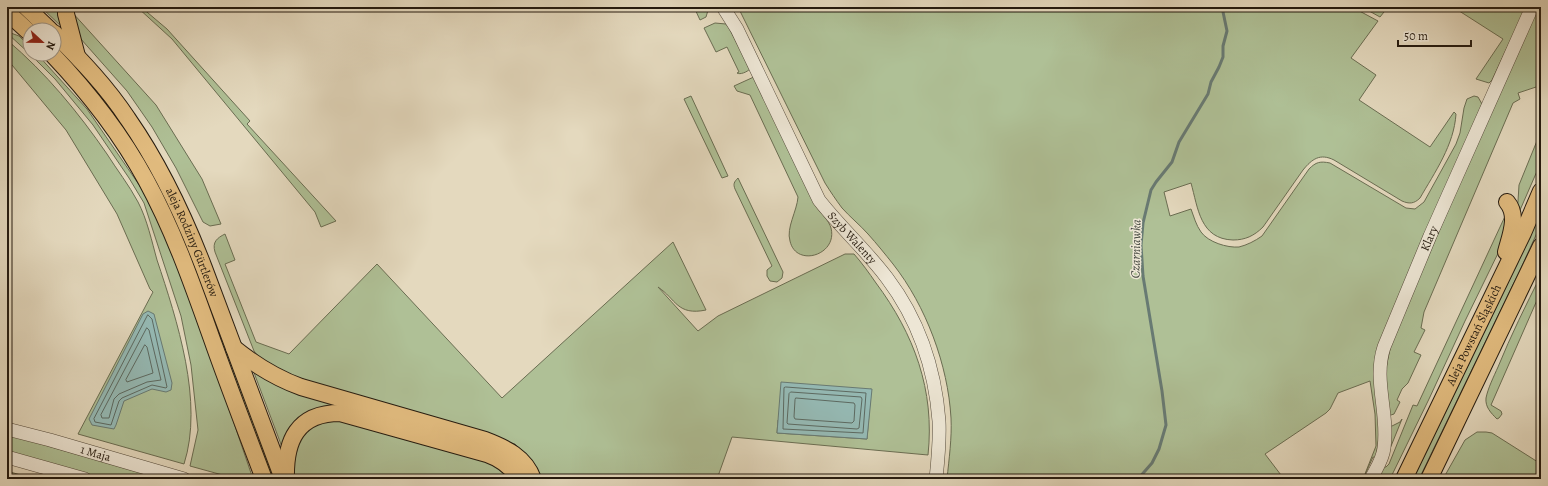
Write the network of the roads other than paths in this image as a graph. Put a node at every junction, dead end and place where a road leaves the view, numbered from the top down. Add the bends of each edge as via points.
1 (26, 7) edge
2 (66, 7) edge
3 (723, 7) edge
4 (1532, 7) edge
5 (7, 12) edge
6 (42, 22) edge
7 (22, 26) edge
8 (7, 28) edge
9 (22, 31) edge
10 (62, 42) edge
11 (76, 56) junction
12 (59, 62) edge
13 (1541, 191) edge
14 (1507, 202) dead end
15 (1541, 246) edge
16 (1496, 289) junction
17 (233, 347) junction
18 (7, 429) edge
19 (7, 457) edge
20 (169, 477) edge
21 (85, 479) edge
22 (184, 479) edge
23 (264, 479) edge
24 (283, 479) edge
25 (286, 479) edge
26 (519, 479) edge
27 (533, 479) edge
28 (936, 479) edge
29 (1371, 479) edge
30 (1404, 479) edge
31 (1429, 479) edge

1 - 6 main road
2 - 11 main road
3 - 28 street, Szyb Walenty via 737,29 819,200 886,277 906,306 928,358 934,384 939,422
4 - 29 street, Klary via 1437,218 1381,355 1379,373 1384,443 1382,456
5 - 7 main road
8 - 9 main road
10 - 11 main road, aleja Rodziny Gürtlerów
11 - 17 main road, aleja Rodziny Gürtlerów via 128,118 160,171 192,237
12 - 23 main road, aleja Rodziny Gürtlerów via 92,98 146,179 189,274
13 - 16 main road, Aleja Powstań Śląskich
14 - 16 main road via 1512,210 1513,221
15 - 31 main road, Aleja Powstań Śląskich
16 - 30 main road, Aleja Powstań Śląskich
17 - 24 main road, aleja Rodziny Gürtlerów
17 - 27 main road via 282,380 505,448 526,464
18 - 20 street, 1 Maja
19 - 21 street
20 - 22 street, 1 Maja
25 - 26 main road via 290,442 296,430 317,416 331,413 340,413 500,458

